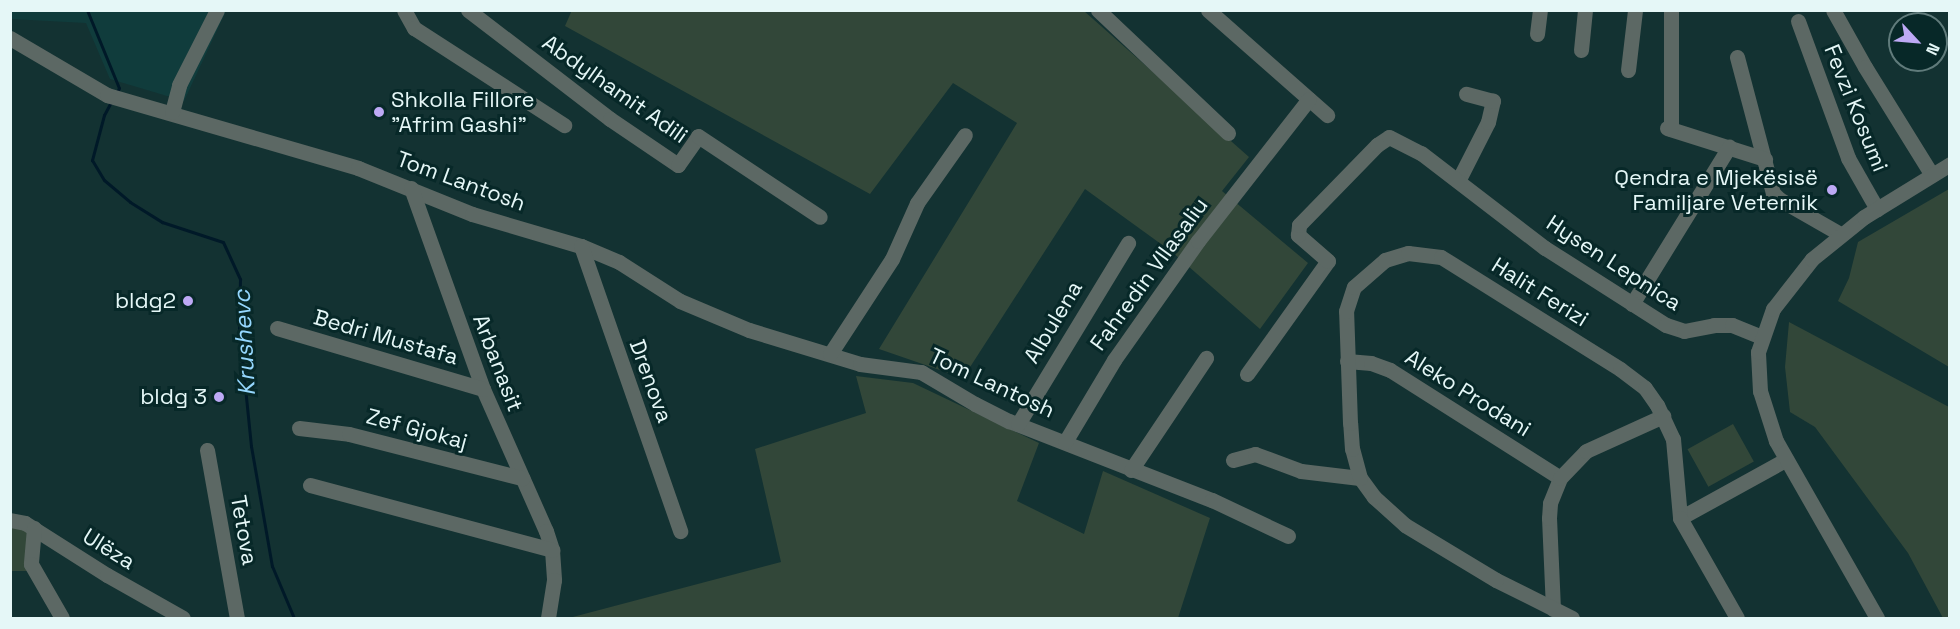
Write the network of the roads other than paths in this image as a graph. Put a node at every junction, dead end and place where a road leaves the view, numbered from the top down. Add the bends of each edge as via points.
1 (217, 10) edge
2 (404, 10) edge
3 (468, 10) edge
4 (1098, 10) edge
5 (1208, 10) edge
6 (1540, 10) edge
7 (1585, 10) edge
8 (1635, 10) edge
9 (1671, 10) edge
10 (1833, 10) edge
11 (1798, 21) dead end
12 (1537, 34) dead end
13 (10, 38) edge
14 (1581, 50) dead end
15 (1737, 57) dead end
16 (1628, 70) dead end
17 (1466, 93) dead end
18 (1309, 99) junction
19 (172, 112) junction
20 (1327, 115) dead end
21 (564, 125) dead end
22 (1228, 133) dead end
23 (965, 135) dead end
24 (1730, 147) junction
25 (1765, 159) junction
26 (1950, 164) edge
27 (1932, 175) junction
28 (1458, 181) junction
29 (411, 188) junction
30 (1877, 209) junction
31 (820, 217) dead end
32 (1840, 234) junction
33 (1128, 243) dead end
34 (581, 246) junction
35 (1101, 272) dead end
36 (1632, 304) junction
37 (277, 328) dead end
38 (1762, 337) junction
39 (830, 354) junction
40 (1206, 358) dead end
41 (1347, 361) junction
42 (1247, 374) dead end
43 (483, 389) junction
44 (1663, 416) junction
45 (1013, 422) junction
46 (299, 428) dead end
47 (1065, 442) junction
48 (207, 450) dead end
49 (1233, 460) dead end
50 (1785, 460) junction
51 (1131, 470) junction
52 (522, 478) junction
53 (1360, 478) junction
54 (1560, 478) junction
55 (310, 485) dead end
56 (1680, 518) junction
57 (10, 520) edge
58 (34, 528) junction
59 (680, 531) dead end
60 (1288, 536) dead end
61 (552, 550) junction
62 (1553, 609) junction
63 (62, 618) edge
64 (183, 618) edge
65 (237, 618) edge
66 (548, 618) edge
67 (1572, 618) edge
68 (1737, 618) edge
69 (1877, 618) edge

1 - 19 street via 179,85
2 - 21 street via 414,28
3 - 31 street, Abdylhamit Adili via 610,119 678,165 698,136
4 - 22 street
5 - 18 street
6 - 12 street
7 - 14 street
8 - 16 street
9 - 24 street via 1669,129
10 - 27 street
11 - 30 street, Fevzi Kosumi via 1848,158
13 - 19 street, Tom Lantosh via 113,97
15 - 25 street
17 - 28 street via 1493,102 1488,122
18 - 20 street
18 - 47 street, Fahredin Vllasaliu via 1198,241 1102,378
19 - 29 street, Tom Lantosh
23 - 39 street via 917,203 892,259
24 - 25 street
24 - 36 street
25 - 32 street via 1769,185 1779,199
26 - 27 street
27 - 30 street
28 - 36 street, Hysen Lepnica via 1545,248
28 - 42 street, Hysen Lepnica via 1395,138 1389,137 1377,145 1297,228 1301,238 1328,261
29 - 34 street, Tom Lantosh via 472,214
29 - 43 street, Arbanasit
30 - 32 street
32 - 38 street via 1812,259 1783,294
33 - 45 street, Albulena
34 - 39 street, Tom Lantosh via 619,262 656,288 702,311 749,330
34 - 59 street, Drenova
35 - 45 street, Albulena
36 - 38 street, Hysen Lepnica via 1676,330 1724,324
37 - 43 street, Bedri Mustafa
38 - 50 street via 1760,391
39 - 45 street, Tom Lantosh via 860,364 921,372
40 - 51 street
41 - 44 street, Halit Ferizi via 1346,311 1354,287 1385,260 1408,253 1430,254 1453,263 1635,379 1652,396
41 - 53 street, Halit Ferizi via 1352,449
41 - 54 street, Aleko Prodani via 1390,370
43 - 52 street, Arbanasit
44 - 54 street via 1586,451
44 - 56 street, Halit Ferizi via 1672,439
45 - 47 street, Tom Lantosh
46 - 52 street, Zef Gjokaj via 357,436
47 - 51 street, Tom Lantosh
48 - 65 street, Tetova
49 - 53 street via 1255,454 1301,471
50 - 56 street
50 - 69 street
51 - 60 street, Tom Lantosh via 1212,500
52 - 61 street, Arbanasit
53 - 62 street via 1374,497 1405,525
54 - 62 street via 1550,503 1549,518
55 - 61 street
56 - 68 street, Halit Ferizi
57 - 58 street, Ulëza
58 - 63 street via 31,564
58 - 64 street, Ulëza via 106,575
61 - 66 street, Arbanasit via 554,580
62 - 67 street

